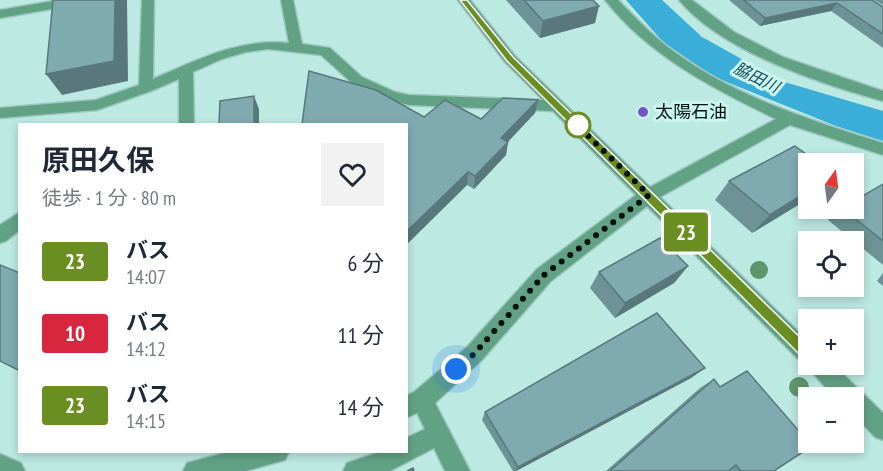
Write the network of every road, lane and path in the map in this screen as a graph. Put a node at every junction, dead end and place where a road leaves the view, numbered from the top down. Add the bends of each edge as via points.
1 (80, 0) edge
2 (148, 0) edge
3 (287, 0) edge
4 (464, 0) edge
5 (611, 0) edge
6 (685, 0) edge
7 (0, 14) edge
8 (296, 47) junction
9 (186, 70) junction
10 (146, 88) junction
11 (883, 96) edge
12 (558, 106) junction
13 (0, 113) edge
14 (789, 119) junction
15 (187, 123) edge
16 (883, 148) edge
17 (649, 195) junction
18 (18, 221) edge
19 (0, 236) edge
20 (798, 345) edge
21 (829, 375) edge
22 (840, 387) edge
23 (414, 404) edge
24 (864, 411) edge
25 (883, 429) edge
26 (439, 434) junction
27 (408, 450) edge
28 (273, 453) edge
29 (401, 453) edge
30 (0, 466) edge
31 (12, 471) edge
32 (195, 471) edge
33 (355, 471) edge
34 (458, 471) edge

1 - 7 street
2 - 10 street
3 - 8 street
4 - 12 street via 510,59
5 - 14 street via 654,42 714,82
6 - 11 street via 725,33 786,64
8 - 9 street via 245,48
8 - 12 street via 325,51 357,80 391,96
9 - 10 street
9 - 15 street
10 - 13 street via 97,105
12 - 17 street
14 - 16 street
14 - 17 street
17 - 20 street
17 - 23 street via 544,275 474,354
18 - 19 street
21 - 22 street
23 - 26 street
24 - 25 street
26 - 27 street
26 - 34 street
28 - 32 street
29 - 33 street
30 - 31 street

